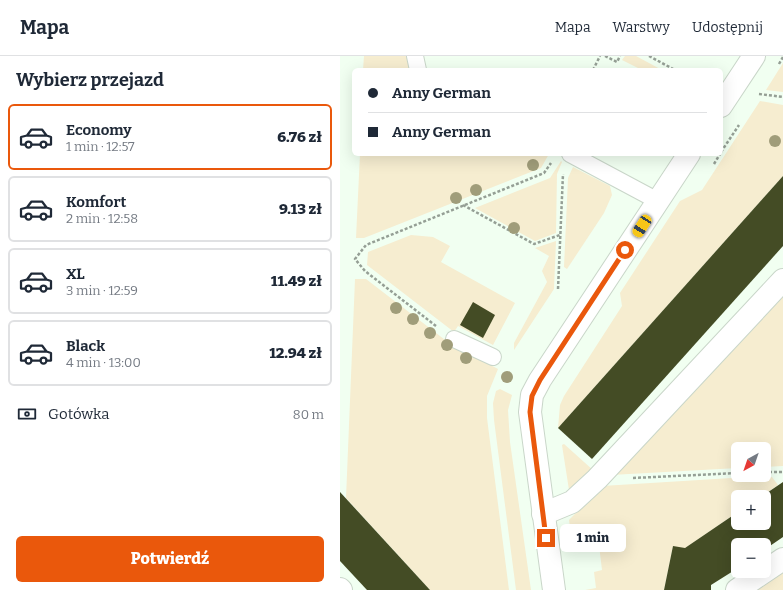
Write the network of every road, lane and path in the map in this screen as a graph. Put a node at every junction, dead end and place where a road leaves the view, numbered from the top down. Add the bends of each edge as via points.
1 (415, 56) edge
2 (600, 56) edge
3 (605, 56) edge
4 (620, 56) edge
5 (649, 56) edge
6 (754, 56) edge
7 (418, 68) edge
8 (594, 68) edge
9 (671, 68) edge
10 (767, 95) dead end
11 (783, 97) edge
12 (723, 103) edge
13 (574, 156) edge
14 (688, 156) edge
15 (719, 156) edge
16 (554, 158) dead end
17 (711, 167) dead end
18 (562, 176) dead end
19 (658, 201) junction
20 (463, 205) junction
21 (560, 235) junction
22 (783, 280) edge
23 (558, 289) dead end
24 (454, 339) joint
25 (493, 358) dead end
26 (771, 472) edge
27 (783, 472) edge
28 (731, 473) edge
29 (597, 479) junction
30 (543, 514) junction
31 (783, 559) edge
32 (554, 590) edge
33 (737, 590) edge

1 - 7 lane
2 - 8 path
3 - 4 path via 616,62
5 - 9 path
6 - 12 street
10 - 11 path
13 - 19 lane
14 - 19 street
15 - 17 path
16 - 20 path via 544,173
18 - 21 path
19 - 30 street via 532,396 530,412
20 - 21 path via 534,244
20 - 24 path via 366,245 355,259 365,271
21 - 23 path
22 - 29 street
24 - 25 lane
26 - 27 path
28 - 29 path
29 - 30 street via 572,502
30 - 32 street
31 - 33 street

